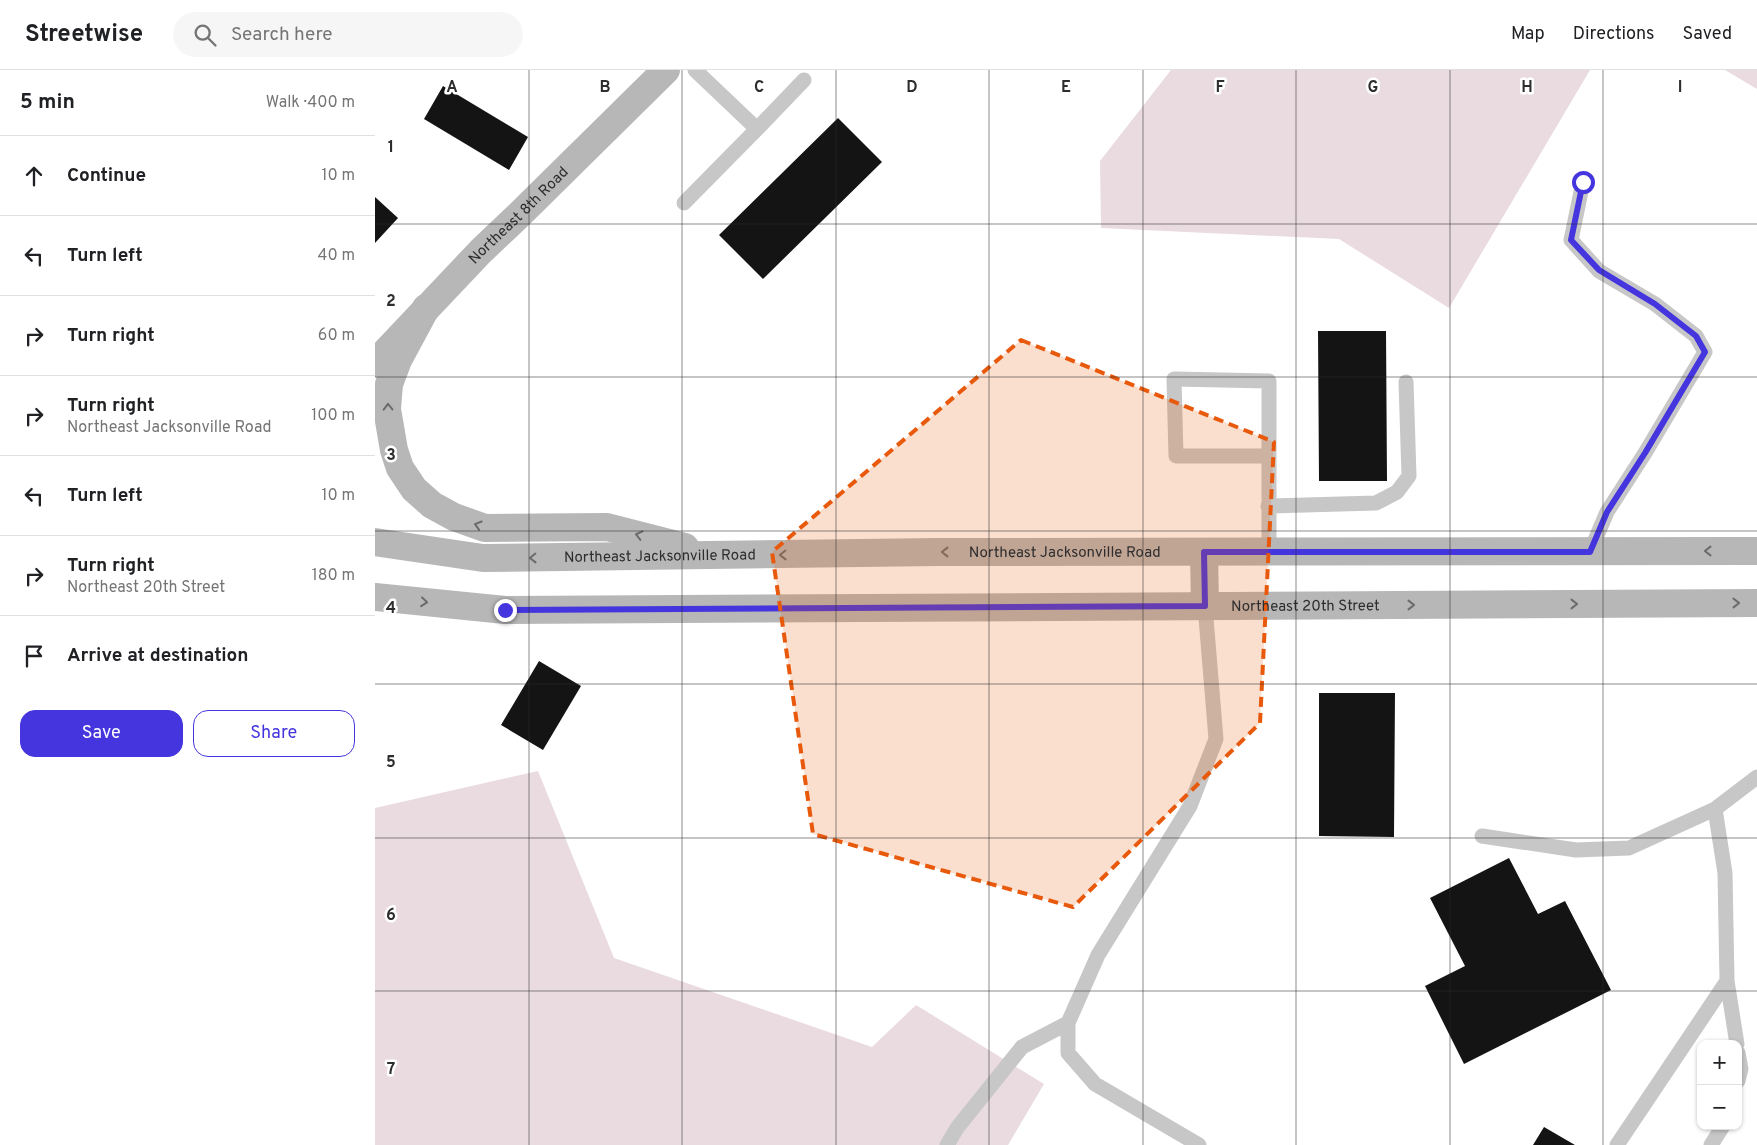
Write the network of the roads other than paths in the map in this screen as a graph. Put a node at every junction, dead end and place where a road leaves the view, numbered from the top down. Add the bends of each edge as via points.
1 (666, 70) edge
2 (695, 70) edge
3 (804, 80) dead end
4 (757, 129) junction
5 (1583, 182) dead end
6 (685, 203) dead end
7 (426, 308) junction
8 (375, 363) edge
9 (1406, 382) dead end
10 (1268, 456) junction
11 (1268, 506) junction
12 (375, 542) edge
13 (1757, 551) edge
14 (1204, 552) junction
15 (1269, 552) junction
16 (1590, 552) junction
17 (720, 556) junction
18 (375, 597) edge
19 (1757, 602) edge
20 (1205, 606) junction
21 (1757, 777) edge
22 (1715, 810) junction
23 (1482, 836) dead end
24 (1727, 981) junction
25 (1068, 1022) junction
26 (1736, 1040) edge
27 (1720, 1130) edge
28 (947, 1145) edge
29 (1199, 1145) edge
30 (1617, 1145) edge
31 (1711, 1145) edge

1 - 7 main road, Northeast 8th Road
2 - 4 lane
3 - 4 lane
4 - 6 lane
5 - 16 lane via 1571,240 1599,270 1655,304 1696,336 1705,352 1607,512
7 - 8 main road, Northeast 8th Road
17 -> 7 main road via 607,527 485,528 431,505 414,489 401,468 394,450 387,409 389,384 398,360
9 - 11 lane via 1409,476 1397,492 1376,503
10 - 10 lane via 1269,381 1173,379 1176,456
10 - 11 lane
11 - 15 lane
17 -> 12 main road, Northeast Jacksonville Road via 483,558
13 -> 16 main road, Northeast Jacksonville Road
14 - 15 main road, Northeast Jacksonville Road
14 -> 17 main road, Northeast Jacksonville Road
14 - 20 main road
15 - 16 main road, Northeast Jacksonville Road
18 -> 20 main road, Northeast 20th Street via 505,610
20 -> 19 main road, Northeast 20th Street
20 - 25 lane via 1216,739 1190,806 1099,955
21 - 22 lane
22 - 23 lane via 1629,848 1576,850
22 - 24 lane via 1725,873
24 - 26 lane
24 - 30 lane
25 - 28 lane via 1022,1047
25 - 29 lane via 1068,1053 1095,1084
27 - 31 lane

